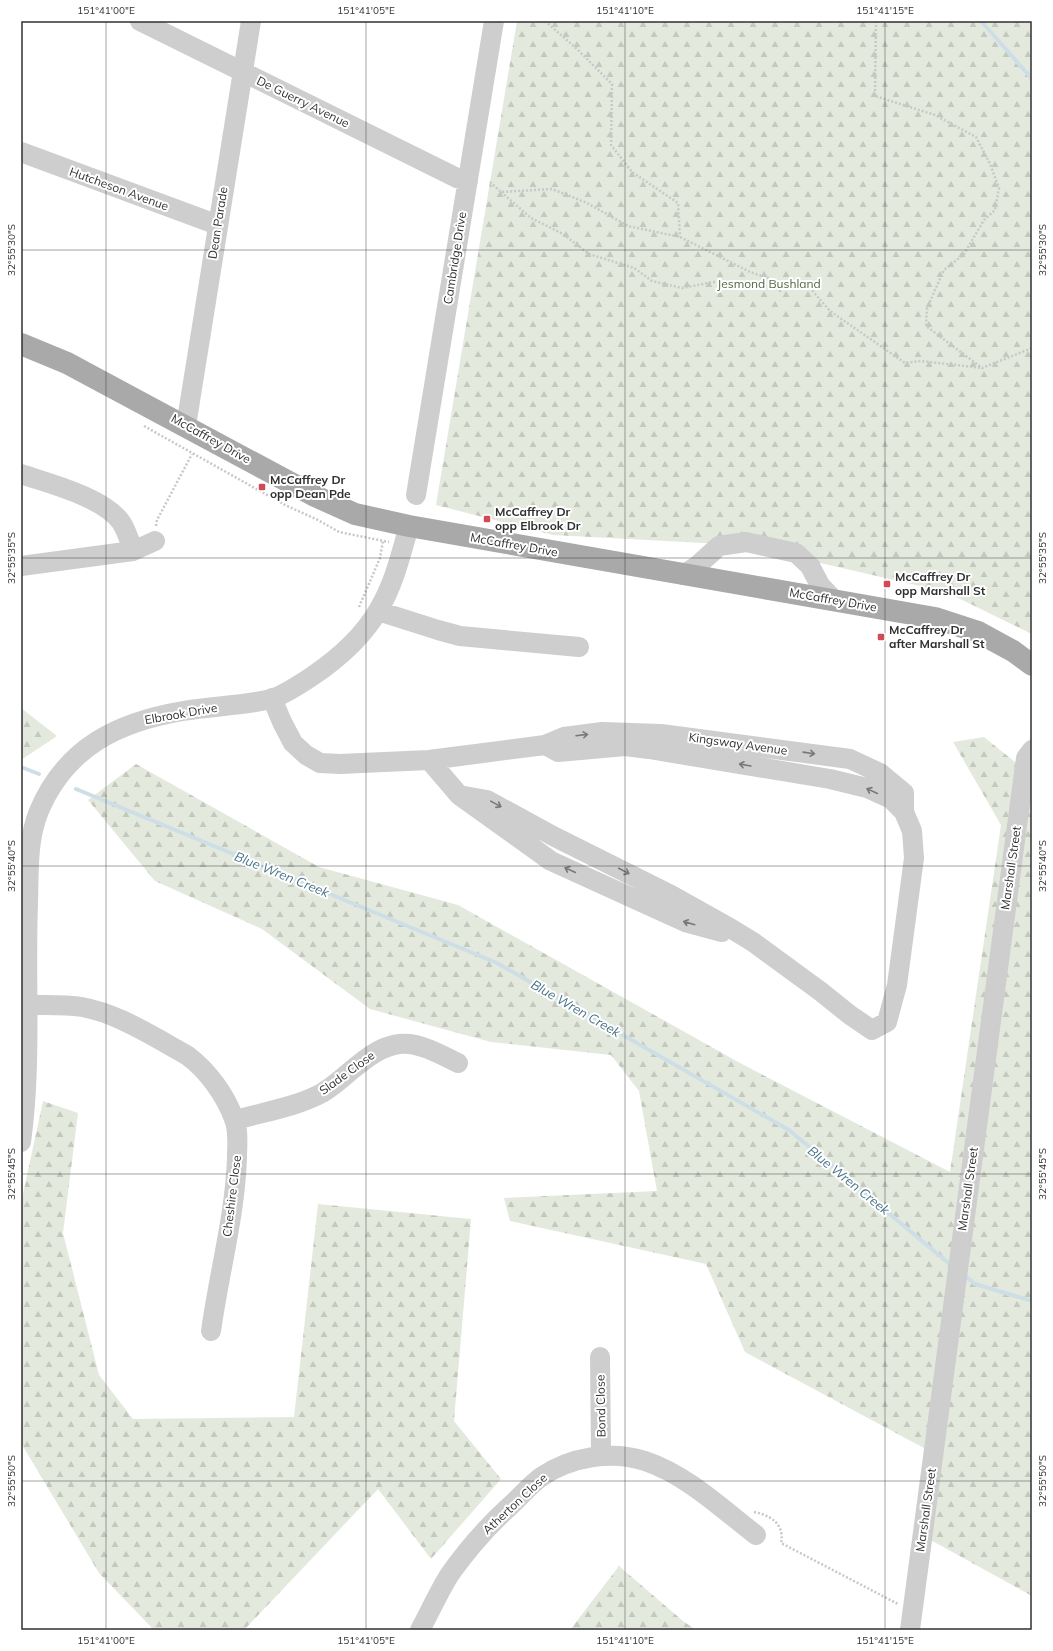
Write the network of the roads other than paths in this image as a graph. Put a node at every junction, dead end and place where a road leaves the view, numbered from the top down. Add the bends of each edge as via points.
1 (140, 21) edge
2 (251, 21) edge
3 (494, 21) edge
4 (243, 72) junction
5 (21, 152) edge
6 (468, 181) junction
7 (218, 225) junction
8 (21, 344) edge
9 (186, 426) junction
10 (21, 474) edge
11 (416, 495) dead end
12 (409, 526) junction
13 (155, 541) road end
14 (133, 551) junction
15 (21, 566) edge
16 (683, 575) junction
17 (834, 600) junction
18 (369, 609) junction
19 (579, 647) dead end
20 (1032, 665) edge
21 (272, 698) junction
22 (1032, 750) edge
23 (429, 760) junction
24 (24, 924) edge
25 (27, 1005) junction
26 (458, 1063) dead end
27 (235, 1120) junction
28 (21, 1142) edge
29 (211, 1331) dead end
30 (600, 1357) dead end
31 (601, 1455) junction
32 (756, 1535) dead end
33 (911, 1621) edge
34 (420, 1630) edge

1 - 4 street, De Guerry Avenue
2 - 4 street, Dean Parade
3 - 6 street, Cambridge Drive
4 - 6 street, De Guerry Avenue via 457,178
4 - 7 street, Dean Parade
5 - 7 street, Hutcheson Avenue
6 - 11 street, Cambridge Drive
7 - 9 street, Dean Parade
8 - 9 main road, McCaffrey Drive via 67,363
9 - 12 main road, McCaffrey Drive via 315,496 355,514
10 - 14 street via 85,497 105,508 120,522
12 - 16 main road, McCaffrey Drive
12 - 18 street, Elbrook Drive via 397,567
13 - 14 street
14 - 15 street
16 - 17 main road, McCaffrey Drive
16 - 17 street via 719,546 746,542 796,553 810,566 820,585
17 - 20 main road, McCaffrey Drive via 935,618 978,632 1013,651
18 - 19 street via 460,636
18 - 21 street, Elbrook Drive via 352,644 330,665
21 - 23 street, Kingsway Avenue via 293,743 313,760 340,764
21 - 24 street, Elbrook Drive via 142,720 115,731 79,753 54,783 38,814 30,845
22 - 33 street, Marshall Street via 1026,758
23 - 23 street, Kingsway Avenue via 458,795 488,800 671,895 753,942 872,1030 887,1022 897,985 914,858 912,832 904,812 904,793 880,773 850,759 661,734 602,732 564,737 545,745
24 - 25 street, Elbrook Drive
25 - 27 street, Cheshire Close via 81,1007 117,1018 142,1030 188,1057 204,1072 218,1088
25 - 28 street, Elbrook Drive via 26,1087
26 - 27 street, Slade Close via 418,1045 392,1044 379,1050 322,1093 295,1104
27 - 29 street, Cheshire Close via 236,1172
30 - 31 street, Bond Close
31 - 32 street, Atherton Close via 644,1461 660,1467 682,1479
31 - 34 street, Atherton Close via 569,1463 541,1477 497,1518 450,1575

